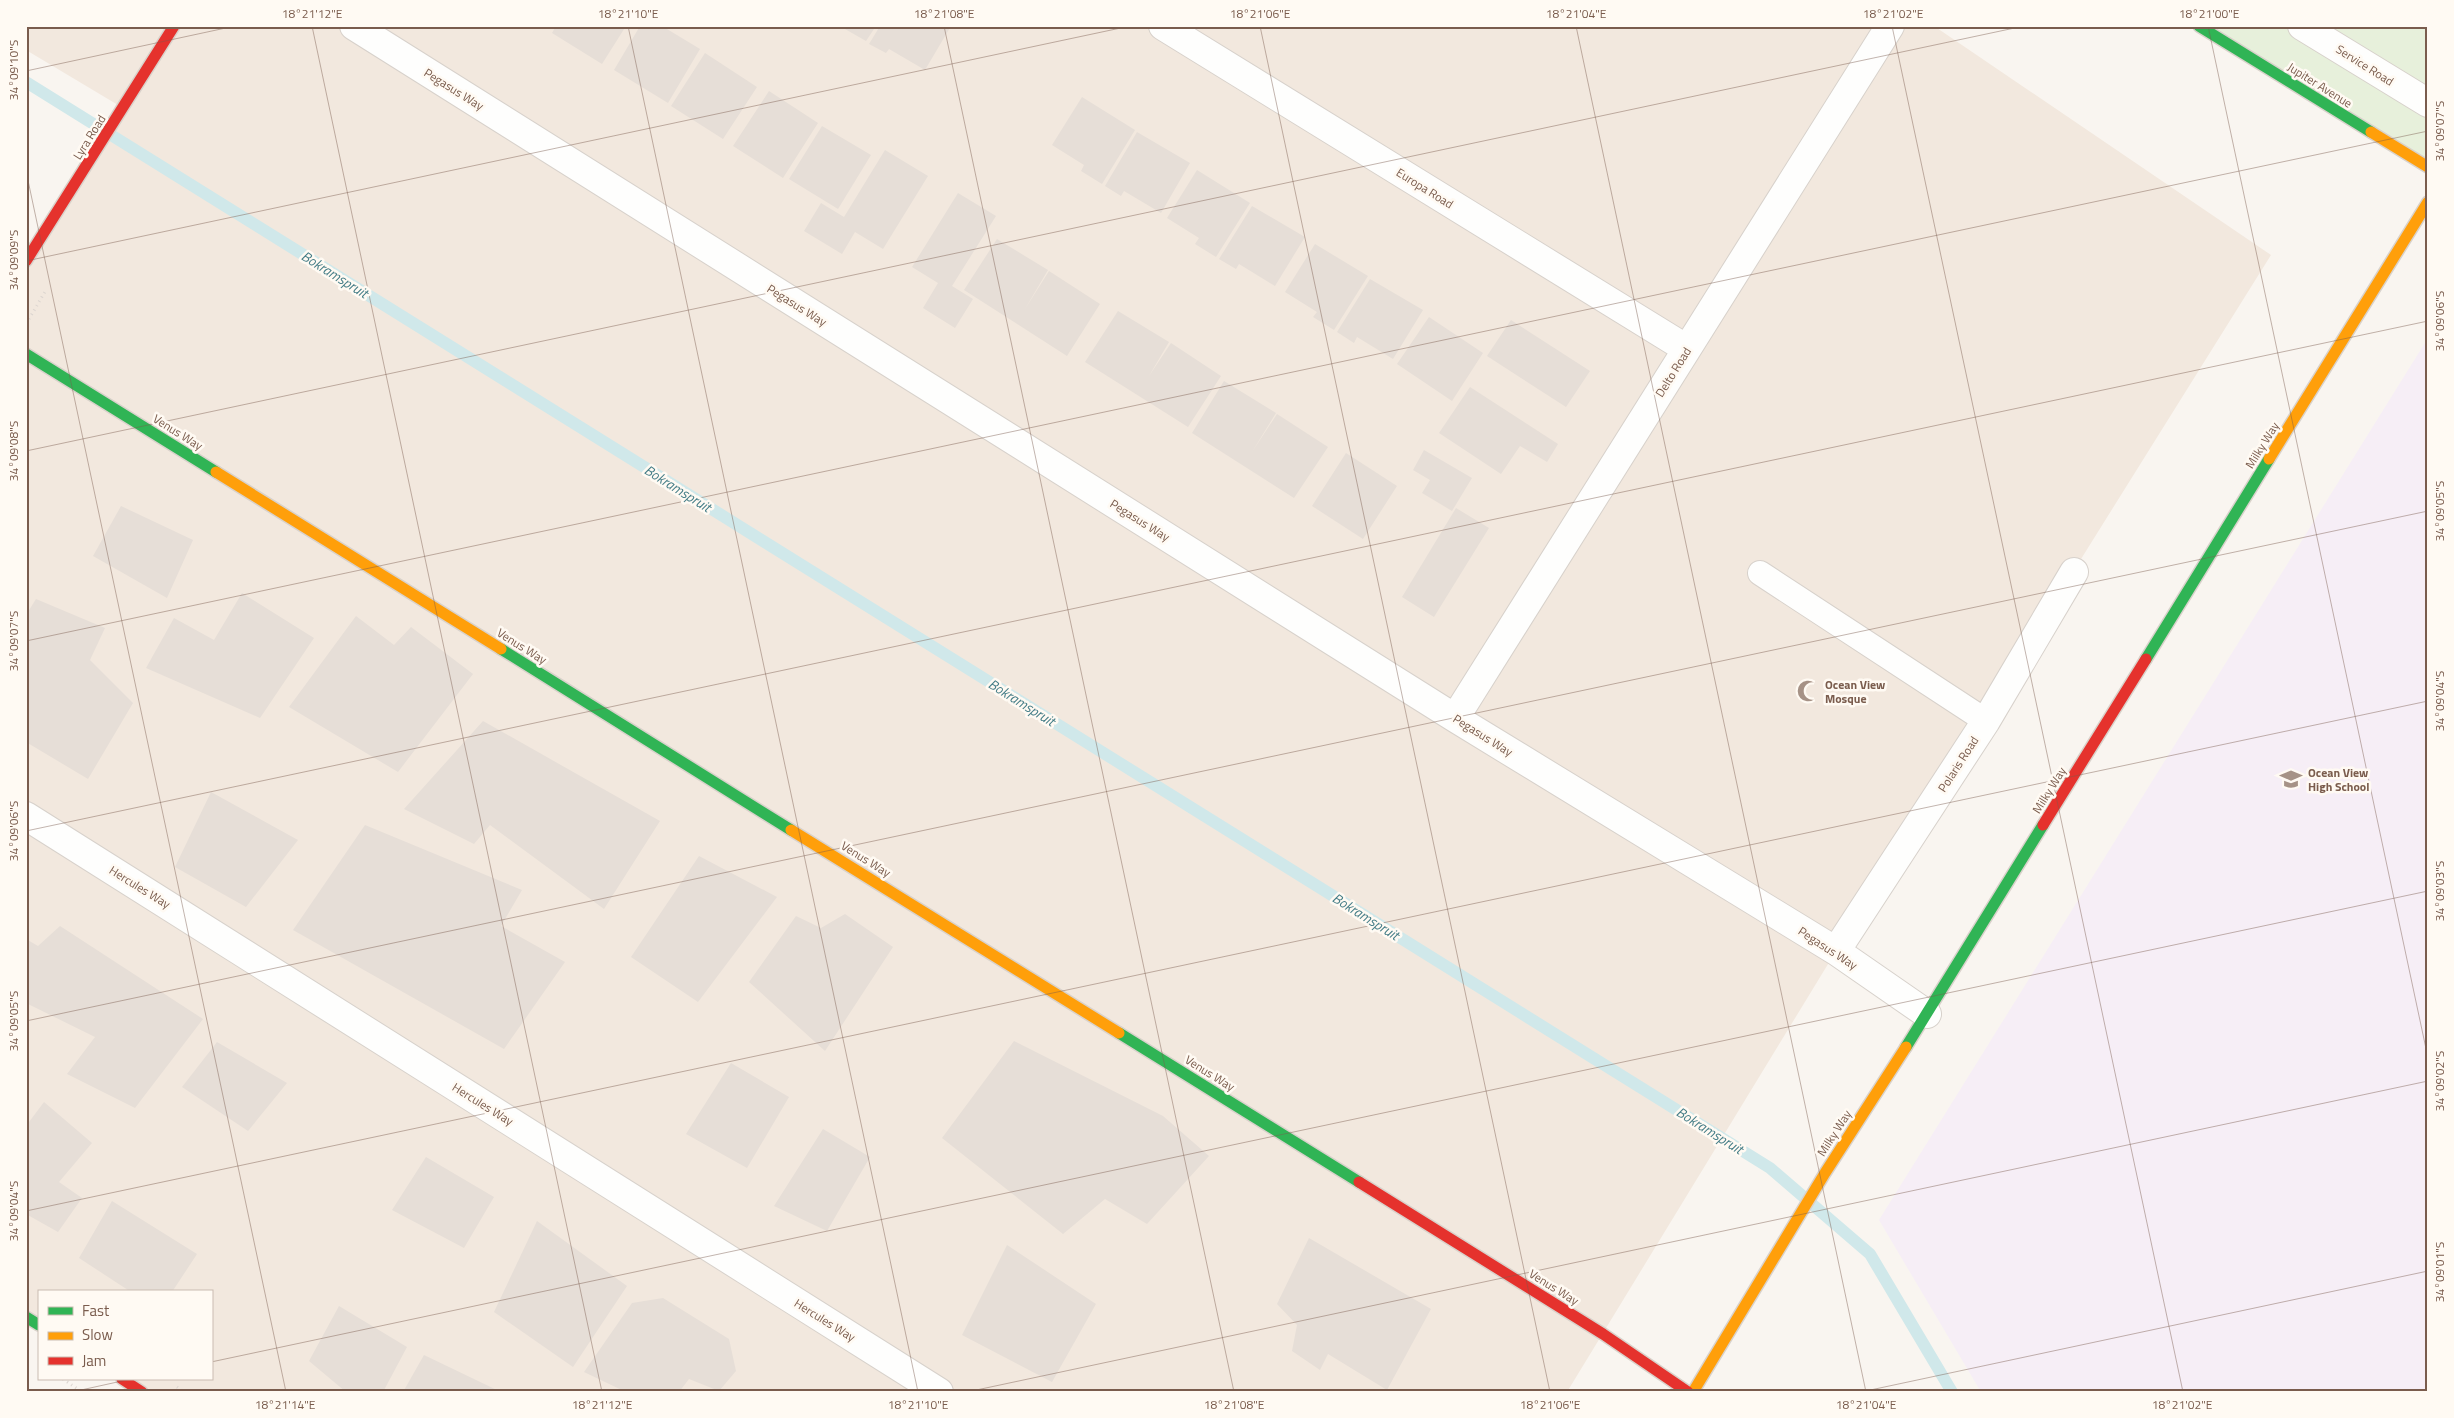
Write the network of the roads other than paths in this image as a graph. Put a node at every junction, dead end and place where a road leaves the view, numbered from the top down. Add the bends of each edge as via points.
1 (174, 26) edge
2 (354, 26) edge
3 (1163, 26) edge
4 (1890, 26) edge
5 (2199, 26) edge
6 (2302, 26) edge
7 (2428, 104) edge
8 (2428, 167) edge
9 (2428, 202) edge
10 (26, 261) edge
11 (1687, 349) junction
12 (26, 354) edge
13 (2074, 572) dead end
14 (1760, 573) dead end
15 (1455, 718) junction
16 (1986, 721) junction
17 (26, 816) edge
18 (1836, 951) junction
19 (1927, 1014) junction
20 (26, 1317) edge
21 (38, 1324) edge
22 (124, 1380) edge
23 (142, 1392) edge
24 (939, 1392) edge
25 (1688, 1392) edge
26 (1693, 1392) edge

1 - 10 street, Lyra Road
2 - 15 street, Pegasus Way
3 - 11 street, Europa Road
4 - 11 street, Delto Road
5 - 8 street, Jupiter Avenue
6 - 7 street, Service Road
9 - 19 street, Milky Way
11 - 15 street, Delto Road
12 - 25 street, Venus Way via 1603,1334
13 - 16 street, Polaris Road
14 - 16 lane
15 - 18 street, Pegasus Way
16 - 18 street, Polaris Road
17 - 24 street, Hercules Way
18 - 19 street, Pegasus Way
19 - 26 street, Milky Way via 1825,1173
20 - 21 street
22 - 23 street

